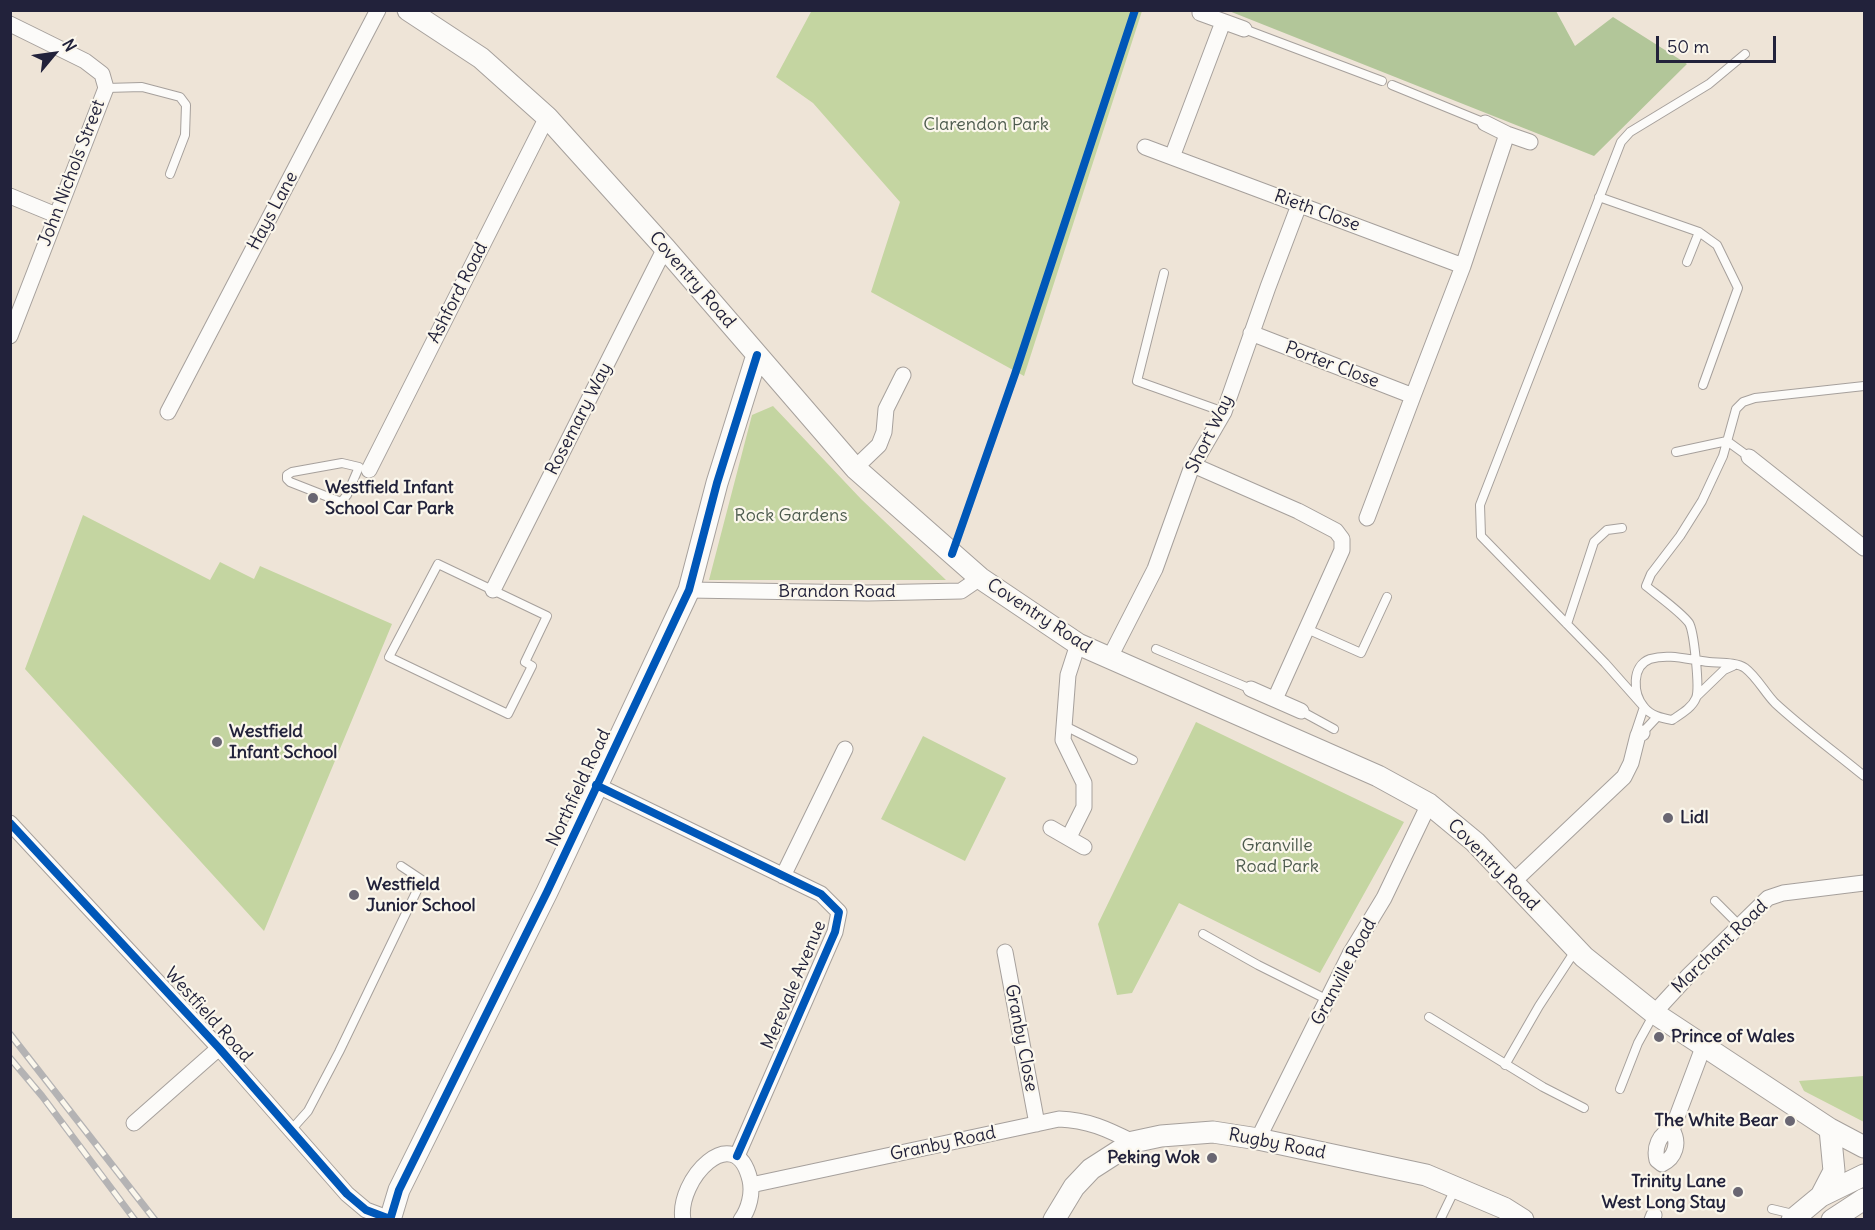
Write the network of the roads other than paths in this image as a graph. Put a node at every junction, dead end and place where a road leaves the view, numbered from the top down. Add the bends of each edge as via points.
1 (378, 10) edge
2 (408, 10) edge
3 (1197, 12) edge
4 (1223, 22) junction
5 (10, 24) edge
6 (1244, 29) joint
7 (1745, 54) dead end
8 (1382, 81) dead end
9 (1392, 85) dead end
10 (106, 88) junction
11 (547, 117) junction
12 (1485, 123) joint
13 (1507, 134) junction
14 (1530, 142) dead end
15 (1144, 147) dead end
16 (1172, 157) junction
17 (170, 174) dead end
18 (10, 196) edge
19 (1599, 197) junction
20 (1299, 205) junction
21 (56, 215) junction
22 (1699, 232) junction
23 (665, 248) junction
24 (1687, 262) dead end
25 (1463, 266) junction
26 (1164, 273) dead end
27 (11, 333) edge
28 (1251, 333) junction
29 (757, 355) junction
30 (903, 375) dead end
31 (1703, 385) dead end
32 (1864, 386) edge
33 (1413, 396) junction
34 (168, 412) dead end
35 (1224, 412) junction
36 (1727, 441) junction
37 (1676, 452) dead end
38 (1749, 457) joint
39 (1193, 465) junction
40 (855, 468) junction
41 (361, 471) junction
42 (1366, 518) dead end
43 (1622, 528) dead end
44 (1864, 548) edge
45 (980, 578) junction
46 (493, 590) junction
47 (689, 591) junction
48 (1387, 597) dead end
49 (1567, 624) junction
50 (1307, 629) junction
51 (1078, 644) junction
52 (1156, 649) dead end
53 (1109, 659) junction
54 (1695, 660) junction
55 (1734, 665) junction
56 (1251, 689) joint
57 (1697, 696) junction
58 (1275, 699) junction
59 (1644, 707) junction
60 (1301, 711) joint
61 (1657, 717) junction
62 (1065, 726) junction
63 (1334, 729) dead end
64 (1639, 733) junction
65 (845, 749) dead end
66 (1133, 760) dead end
67 (1864, 776) edge
68 (596, 785) junction
69 (1429, 804) junction
70 (10, 823) edge
71 (1050, 828) dead end
72 (1069, 837) junction
73 (1084, 848) dead end
74 (401, 866) dead end
75 (783, 876) junction
76 (1513, 882) junction
77 (1864, 883) edge
78 (1715, 901) dead end
79 (1738, 925) junction
80 (1203, 933) dead end
81 (1576, 949) junction
82 (1005, 952) dead end
83 (1328, 1000) junction
84 (1654, 1013) junction
85 (1429, 1017) dead end
86 (1704, 1045) junction
87 (219, 1048) junction
88 (1505, 1065) junction
89 (1620, 1089) dead end
90 (1584, 1108) dead end
91 (134, 1123) dead end
92 (1037, 1124) junction
93 (1830, 1128) junction
94 (291, 1130) junction
95 (1672, 1130) dead end
96 (1258, 1138) junction
97 (1133, 1142) junction
98 (1864, 1147) edge
99 (737, 1156) junction
100 (1864, 1174) edge
101 (751, 1185) junction
102 (1456, 1188) junction
103 (1821, 1196) junction
104 (1864, 1199) edge
105 (1772, 1209) dead end
106 (1795, 1218) edge
107 (390, 1219) edge
108 (683, 1220) edge
109 (741, 1220) edge
110 (1054, 1220) edge
111 (1440, 1220) edge
112 (1523, 1220) edge
113 (1832, 1220) edge

1 - 34 street, Hays Lane
2 - 11 main road, Coventry Road via 481,58
3 - 4 street
4 - 6 street
4 - 16 street
5 - 10 street, John Nichols Street via 85,61 102,74
6 - 8 lane
7 - 19 lane via 1709,84 1630,132 1621,142
9 - 12 lane
10 - 17 lane via 159,90 180,97 186,105 185,135
10 - 21 street, John Nichols Street
11 - 23 main road, Coventry Road
11 - 41 street, Ashford Road
12 - 13 street
13 - 14 street
13 - 25 street
15 - 16 street, Rieth Close
16 - 20 street, Rieth Close
18 - 21 street
19 - 22 lane
19 - 49 lane via 1480,505 1481,536
20 - 25 street, Rieth Close
20 - 28 street, Short Way
21 - 27 street, John Nichols Street
22 - 24 lane
22 - 31 lane via 1717,245 1738,288
23 - 29 main road, Coventry Road
23 - 46 street, Rosemary Way
25 - 33 street
26 - 35 lane via 1137,381
28 - 33 street, Porter Close
28 - 35 street, Short Way
29 - 40 main road, Coventry Road
29 - 47 main road, Northfield Road via 736,416
30 - 40 street via 886,409 879,445
32 - 36 lane via 1743,402 1736,409
33 - 42 street
35 - 39 street, Short Way
36 - 37 lane
36 - 38 lane
36 - 54 lane via 1702,501 1646,586 1689,624
38 - 44 street
39 - 50 street via 1298,510 1342,538 1342,550
39 - 53 street, Short Way via 1155,569
40 - 45 main road, Coventry Road
41 - 41 lane via 342,463 292,472 287,479 341,502
43 - 49 lane via 1607,530 1594,542
45 - 47 street, Brandon Road via 961,591
45 - 51 main road, Coventry Road
46 - 46 lane via 547,616 525,662 532,666 508,714 389,657 438,564
47 - 68 main road, Northfield Road
48 - 50 lane via 1361,653
49 - 59 lane
50 - 58 street
51 - 53 main road, Coventry Road
51 - 62 street via 1068,675
52 - 56 lane
53 - 69 main road, Coventry Road via 1334,756
54 - 55 lane
54 - 57 lane
54 - 59 lane via 1667,656 1641,661 1635,691
55 - 57 lane
55 - 67 lane via 1744,668 1774,702
56 - 58 street
57 - 61 lane via 1690,707 1672,720
58 - 60 street
59 - 61 lane
59 - 64 lane
60 - 63 lane
61 - 64 lane
62 - 66 lane
62 - 72 street via 1064,741 1084,783 1084,807
64 - 76 street via 1624,777
65 - 75 street
68 - 75 street, Merevale Avenue
68 - 107 main road, Northfield Road via 399,1190
69 - 76 main road, Coventry Road via 1475,842
69 - 83 street, Granville Road via 1384,898
70 - 87 street, Westfield Road
71 - 72 street
72 - 73 street
74 - 94 lane via 422,880 339,1052 308,1111
75 - 99 street, Merevale Avenue via 821,894 839,912 835,932
76 - 81 main road, Coventry Road
77 - 79 street, Marchant Road via 1768,898
78 - 79 lane
79 - 84 street, Marchant Road
80 - 83 lane
81 - 84 main road, Coventry Road
81 - 88 lane
82 - 92 street, Granby Close
83 - 96 street, Granville Road
84 - 86 main road, Coventry Road
84 - 89 lane
85 - 88 lane
86 - 93 main road, Coventry Road
86 - 95 street
87 - 91 street
87 - 94 street, Westfield Road
88 - 90 lane
92 - 97 street, Granby Road via 1079,1120
92 - 101 street, Granby Road
93 - 98 main road, Coventry Road
93 - 103 main road via 1834,1171
94 - 107 street, Westfield Road via 347,1194 366,1210
96 - 97 main road, Rugby Road via 1213,1132
96 - 102 main road, Rugby Road via 1426,1175
97 - 110 main road, Rugby Road via 1091,1169 1074,1187
99 - 101 street via 746,1164
99 - 108 street via 722,1154 706,1162 694,1176 686,1192
100 - 103 main road
101 - 109 street via 750,1200
102 - 111 lane
102 - 112 main road, Rugby Road
103 - 106 main road
104 - 113 main road
105 - 106 lane

